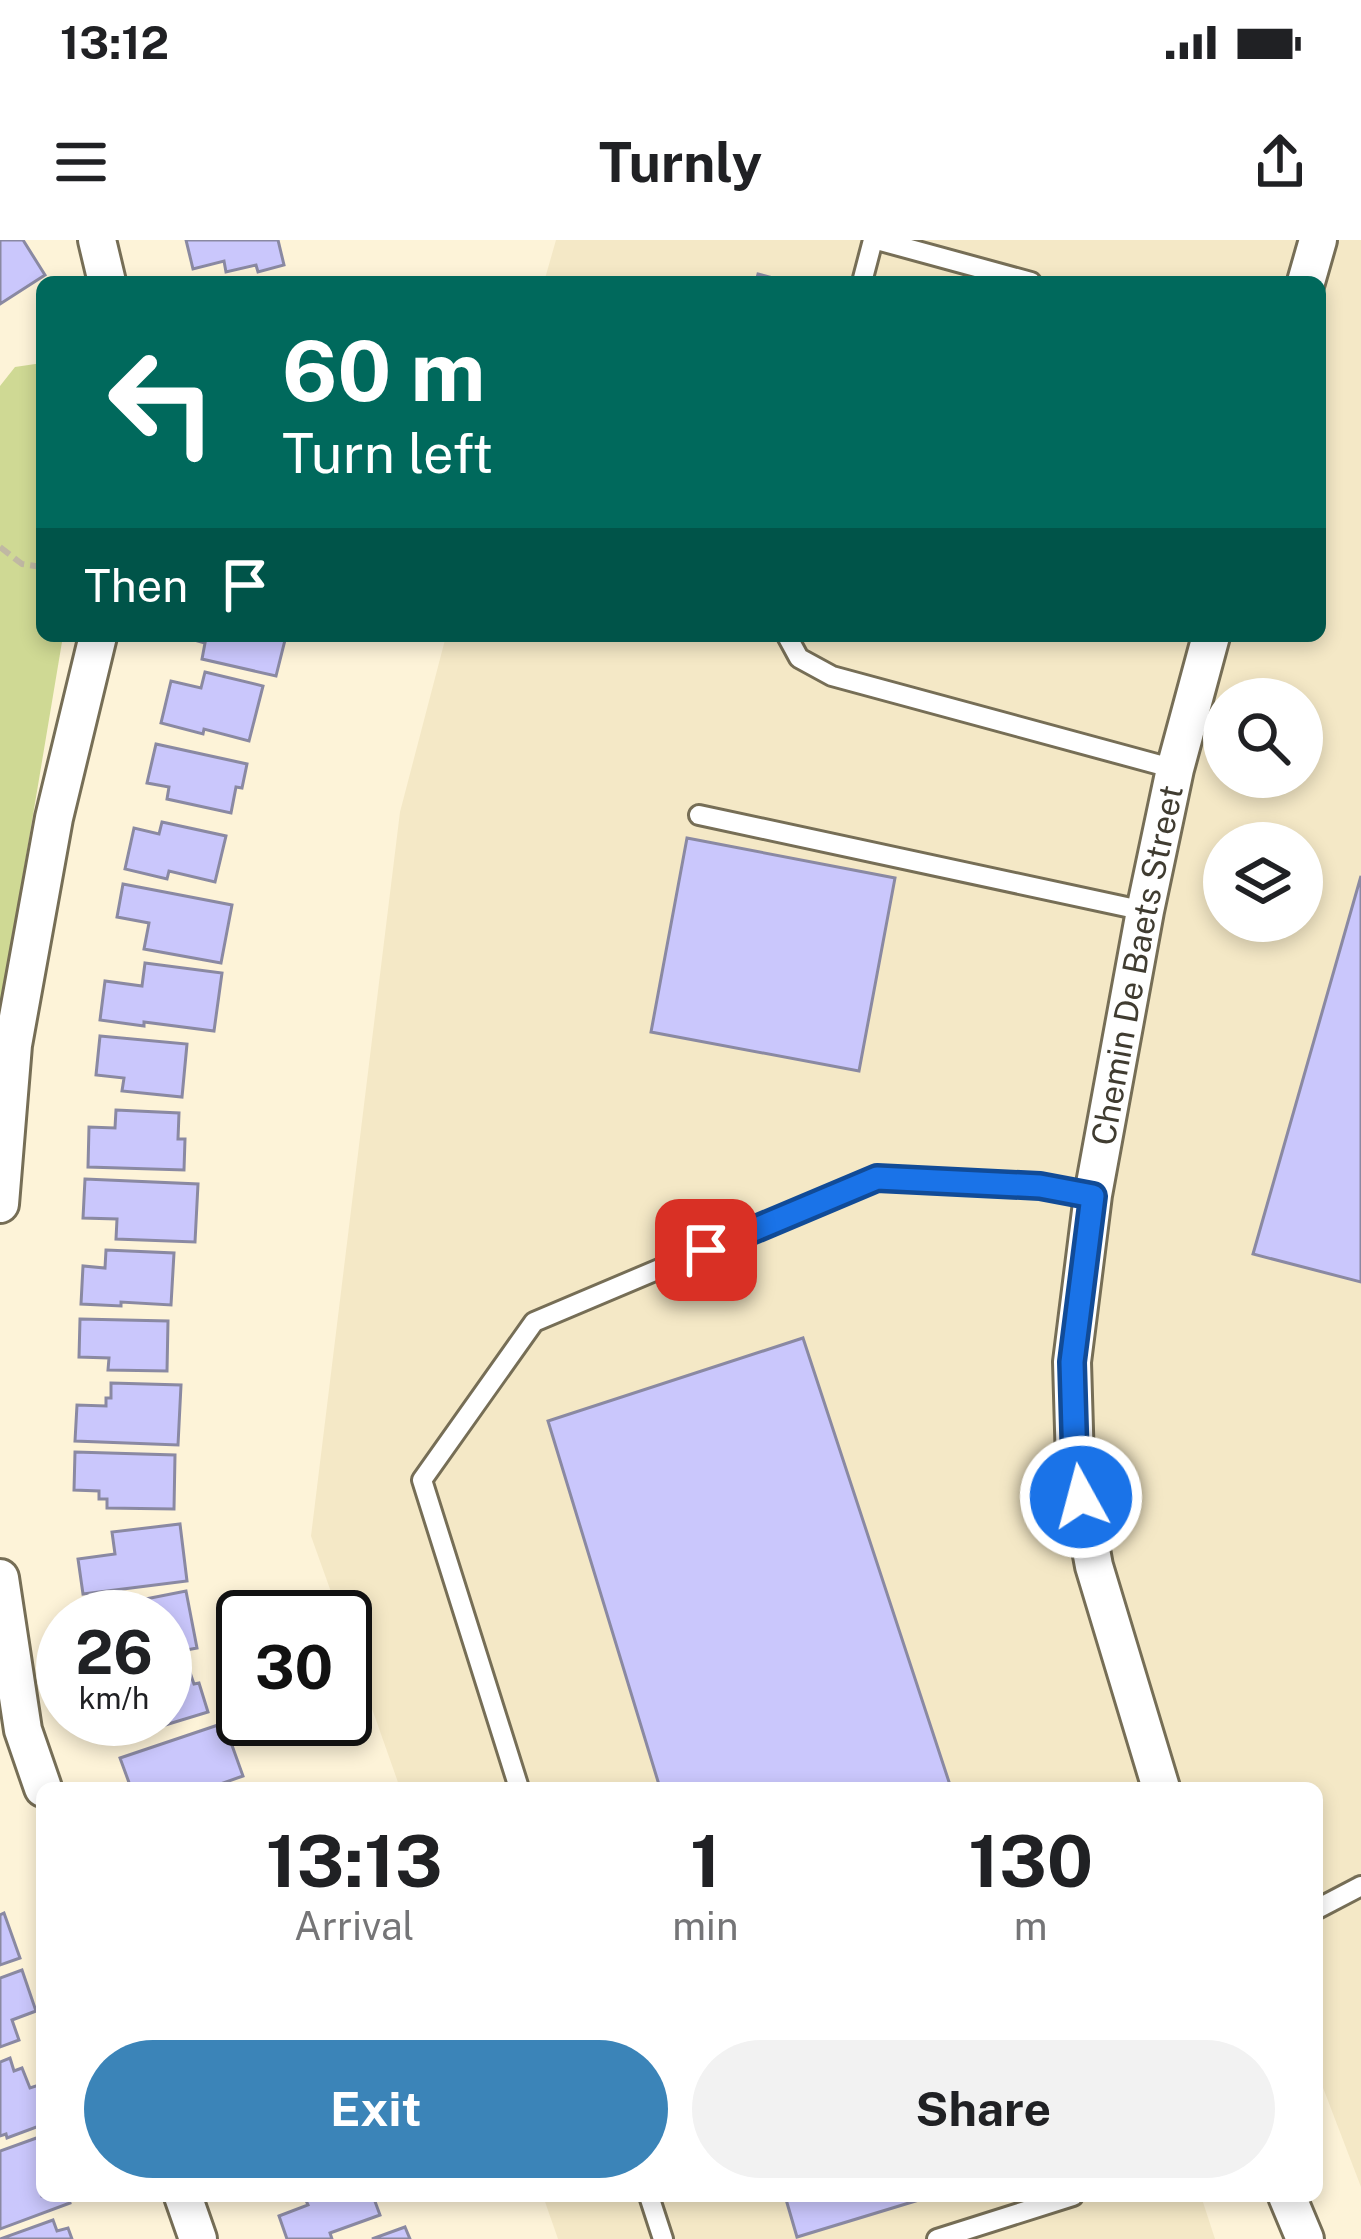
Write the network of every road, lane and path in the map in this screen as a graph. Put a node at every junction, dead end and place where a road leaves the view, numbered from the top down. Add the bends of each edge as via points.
1 (97, 240) edge
2 (875, 240) edge
3 (1318, 240) edge
4 (105, 276) edge
5 (864, 276) edge
6 (1009, 276) edge
7 (1308, 276) edge
8 (0, 547) edge
9 (36, 566) edge
10 (97, 642) edge
11 (790, 642) edge
12 (1208, 642) edge
13 (1175, 769) junction
14 (700, 815) dead end
15 (1144, 911) junction
16 (1093, 1196) junction
17 (0, 1204) edge
18 (0, 1578) edge
19 (41, 1782) edge
20 (518, 1782) edge
21 (1159, 1782) edge
22 (1361, 1886) edge
23 (1323, 1906) edge
24 (185, 2202) edge
25 (652, 2202) edge
26 (1054, 2202) edge
27 (1289, 2202) edge
28 (198, 2239) edge
29 (663, 2239) edge
30 (937, 2239) edge
31 (1304, 2239) edge

1 - 4 street
2 - 5 lane
2 - 6 lane
3 - 7 street
8 - 9 path
10 - 17 street via 13,1045
11 - 13 lane via 799,658 832,676
12 - 13 street, Chemin De Baets Street
13 - 15 street, Chemin De Baets Street
14 - 15 lane
15 - 16 street, Chemin De Baets Street
16 - 20 lane via 877,1178 534,1322 422,1480
16 - 21 street, Chemin De Baets Street via 1072,1362 1075,1463 1094,1566
18 - 19 street via 23,1730
22 - 23 lane
24 - 28 street
25 - 29 lane
26 - 30 lane
27 - 31 street

